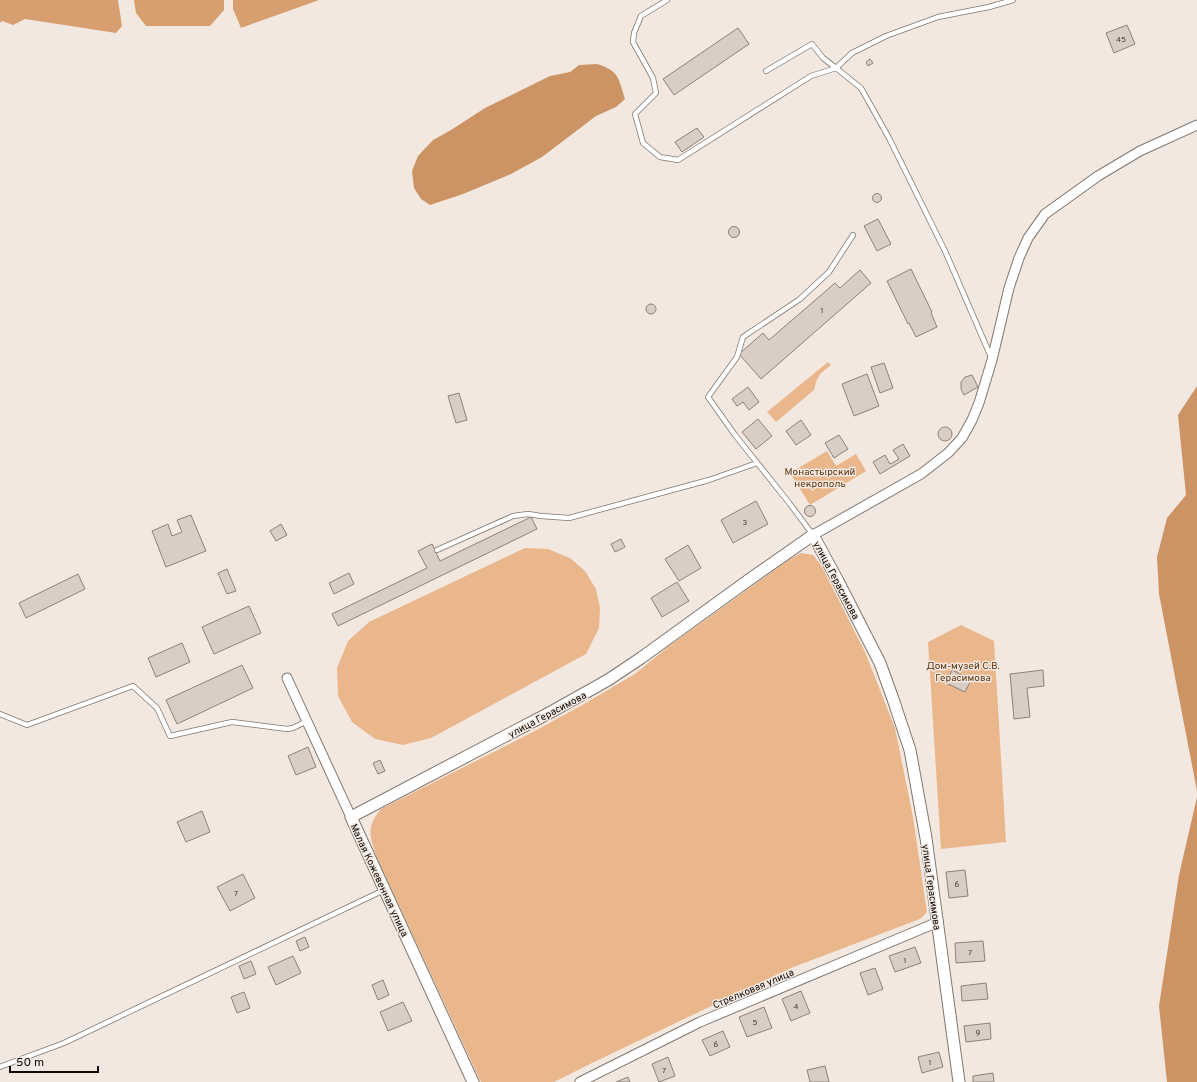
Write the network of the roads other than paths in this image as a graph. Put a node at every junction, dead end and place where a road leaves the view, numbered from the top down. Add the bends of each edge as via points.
1 (667, 0) edge
2 (1013, 0) edge
3 (836, 68) junction
4 (766, 71) dead end
5 (1197, 125) edge
6 (853, 235) dead end
7 (992, 360) junction
8 (757, 463) junction
9 (813, 535) junction
10 (437, 550) dead end
11 (287, 678) dead end
12 (0, 714) edge
13 (307, 721) junction
14 (351, 817) junction
15 (384, 890) junction
16 (938, 922) junction
17 (0, 1067) edge
18 (473, 1082) edge
19 (580, 1082) edge
20 (959, 1082) edge

1 - 3 lane via 641,16 633,42 654,78 656,93 635,114 643,143 660,157 678,160 811,76
2 - 3 lane via 938,17 886,36 852,53
3 - 4 lane via 823,58 812,44
3 - 7 lane via 861,88 889,138 945,251
5 - 7 street via 1134,154 1045,214 1028,238 1019,258
6 - 8 lane via 829,272 800,299 743,337 737,357 708,398
7 - 9 street via 972,420 962,438 948,453 921,474
8 - 9 lane
8 - 10 lane via 709,480 569,518 528,514 513,516
9 - 14 street, улица Герасимова via 608,680
9 - 16 street, улица Герасимова via 871,645 888,683 901,723 913,763
11 - 13 street, Малая Кожевенная улица
12 - 13 lane via 28,725 133,686 157,708 170,736 232,722 287,729
13 - 14 street, Малая Кожевенная улица
14 - 15 street, Малая Кожевенная улица
15 - 17 lane via 64,1043
15 - 18 street, Малая Кожевенная улица
16 - 19 street, Стрелковая улица via 700,1022
16 - 20 street, улица Герасимова

